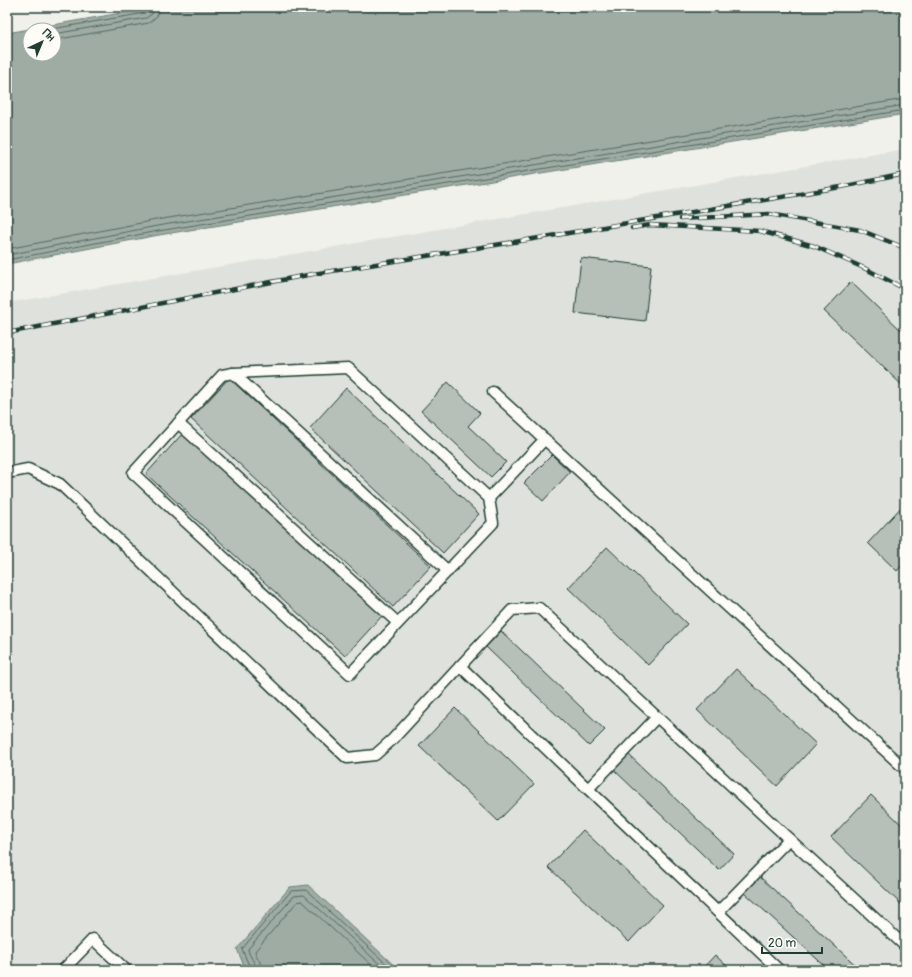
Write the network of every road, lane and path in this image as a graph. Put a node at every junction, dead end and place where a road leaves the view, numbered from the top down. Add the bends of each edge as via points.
1 (234, 373) junction
2 (493, 392) dead end
3 (178, 423) junction
4 (545, 439) junction
5 (7, 473) edge
6 (489, 498) junction
7 (448, 571) junction
8 (398, 623) junction
9 (460, 666) junction
10 (656, 717) junction
11 (905, 769) edge
12 (588, 789) junction
13 (789, 839) junction
14 (718, 912) junction
15 (905, 946) edge
16 (64, 970) edge
17 (126, 970) edge
18 (779, 970) edge

1 - 3 lane via 222,375
1 - 6 lane via 348,368
1 - 7 lane
2 - 4 lane
3 - 8 lane
3 - 8 lane via 133,472 350,674
4 - 6 lane
4 - 11 lane
5 - 9 lane via 28,469 60,484 347,758 375,755
6 - 7 lane via 492,523
7 - 8 lane
9 - 10 lane via 512,610 539,608
9 - 12 lane
10 - 12 lane
10 - 13 lane
12 - 14 lane
13 - 14 lane
13 - 15 lane
14 - 18 lane
16 - 17 lane via 93,939

